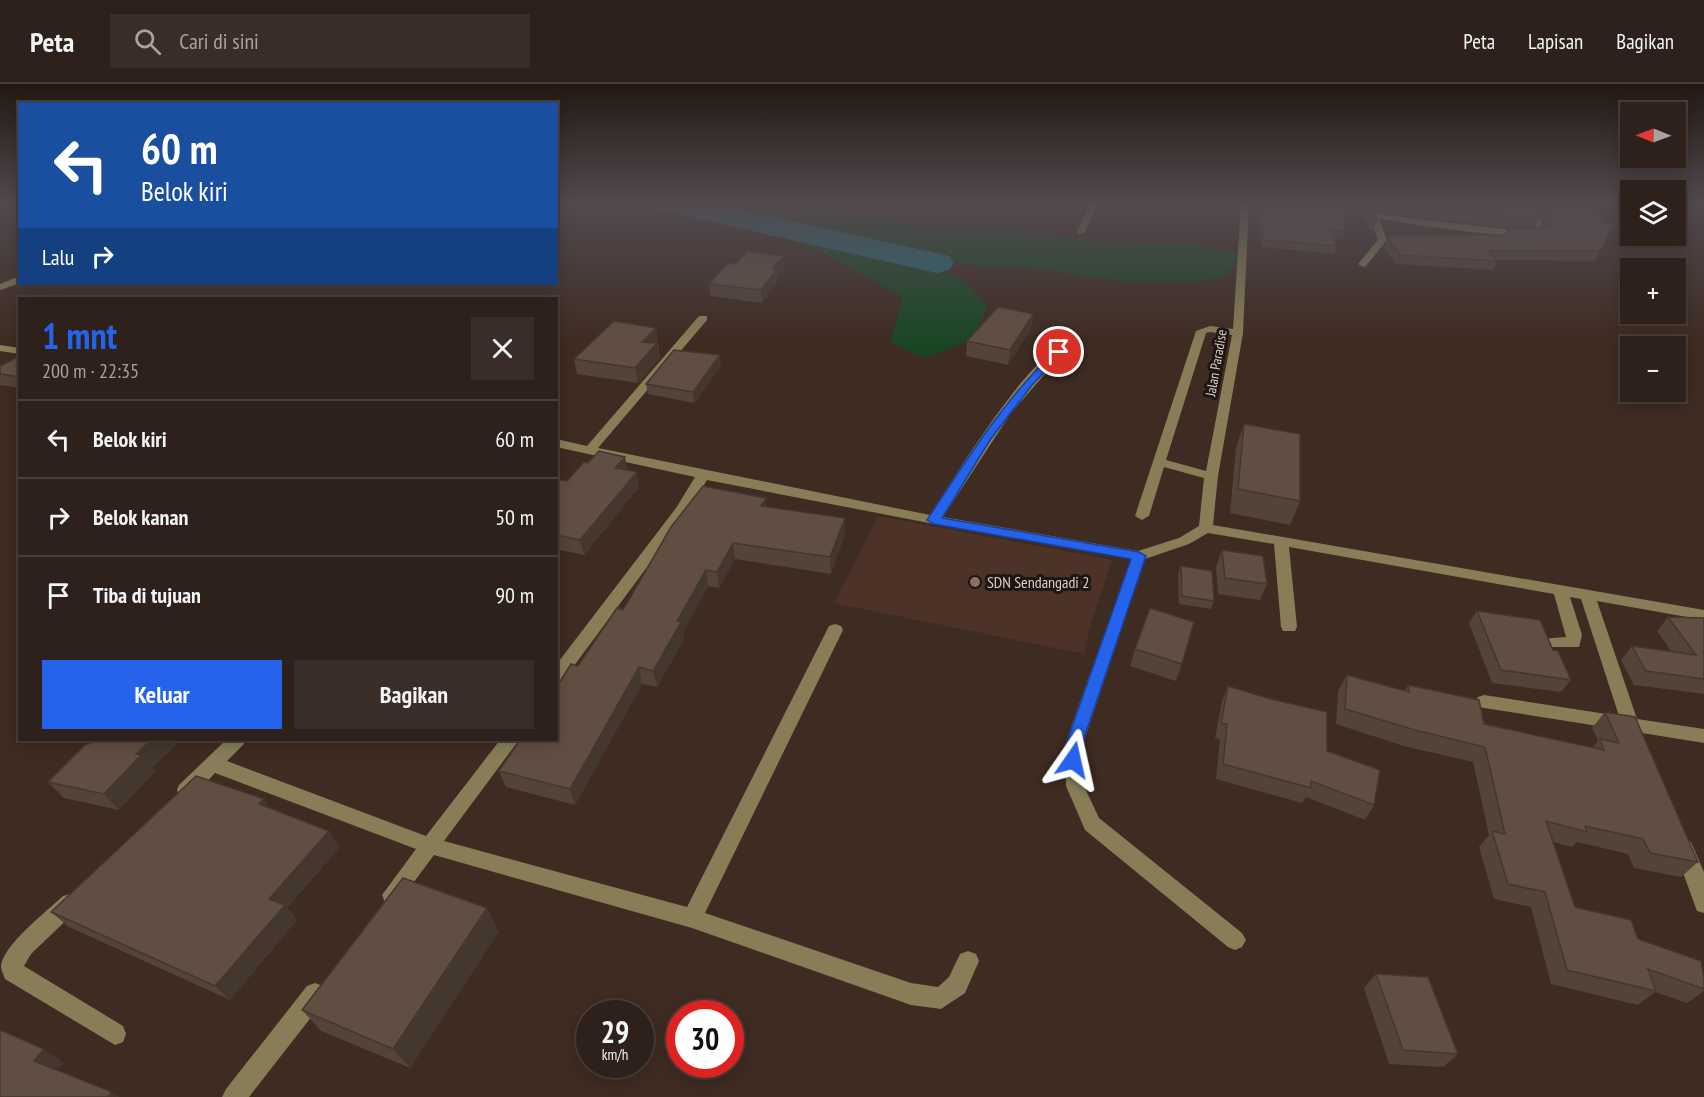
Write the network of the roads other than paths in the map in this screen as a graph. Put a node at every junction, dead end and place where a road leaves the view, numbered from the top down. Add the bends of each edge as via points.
1 (1242, 250) edge
2 (1375, 250) edge
3 (1364, 264) dead end
4 (18, 280) edge
5 (0, 286) edge
6 (703, 318) dead end
7 (1238, 333) junction
8 (0, 348) edge
9 (18, 351) edge
10 (1059, 352) dead end
11 (558, 442) edge
12 (591, 449) junction
13 (1159, 462) junction
14 (703, 475) junction
15 (1211, 476) junction
16 (1142, 516) dead end
17 (934, 520) junction
18 (1206, 528) junction
19 (1281, 541) junction
20 (1139, 556) junction
21 (1560, 590) junction
22 (1587, 595) junction
23 (1704, 615) edge
24 (1289, 627) dead end
25 (835, 630) dead end
26 (1546, 642) edge
27 (558, 675) edge
28 (1484, 702) dead end
29 (1630, 724) junction
30 (1704, 736) edge
31 (236, 741) edge
32 (509, 741) edge
33 (1638, 745) edge
34 (213, 764) junction
35 (170, 806) edge
36 (1674, 828) edge
37 (431, 846) junction
38 (1699, 870) edge
39 (84, 889) edge
40 (1704, 904) edge
41 (380, 911) edge
42 (692, 918) junction
43 (1235, 940) dead end
44 (968, 961) dead end
45 (329, 976) edge
46 (115, 1034) dead end
47 (234, 1097) edge

1 - 7 street, Jalan Paradise
2 - 3 street
4 - 5 street
6 - 12 street
7 - 13 street via 1201,331
7 - 15 street, Jalan Paradise
8 - 9 street
10 - 17 street via 1028,383 985,439
11 - 12 street
12 - 14 street
13 - 15 street
13 - 16 street
14 - 17 street
14 - 27 street via 682,510
15 - 18 street, Jalan Paradise
17 - 20 street
18 - 19 street
18 - 20 street via 1184,541
19 - 21 street
19 - 24 street
20 - 43 street via 1074,744 1072,776 1092,824
21 - 22 street
21 - 26 street via 1573,643
22 - 23 street
22 - 29 street
25 - 42 street
28 - 29 street
29 - 30 street
29 - 33 street
31 - 34 street
32 - 37 street
34 - 35 street
34 - 37 street
36 - 38 street
37 - 41 street
37 - 42 street
38 - 40 street
39 - 46 street via 24,947 12,964 13,972
42 - 44 street via 911,994 941,998 957,985
45 - 47 street

